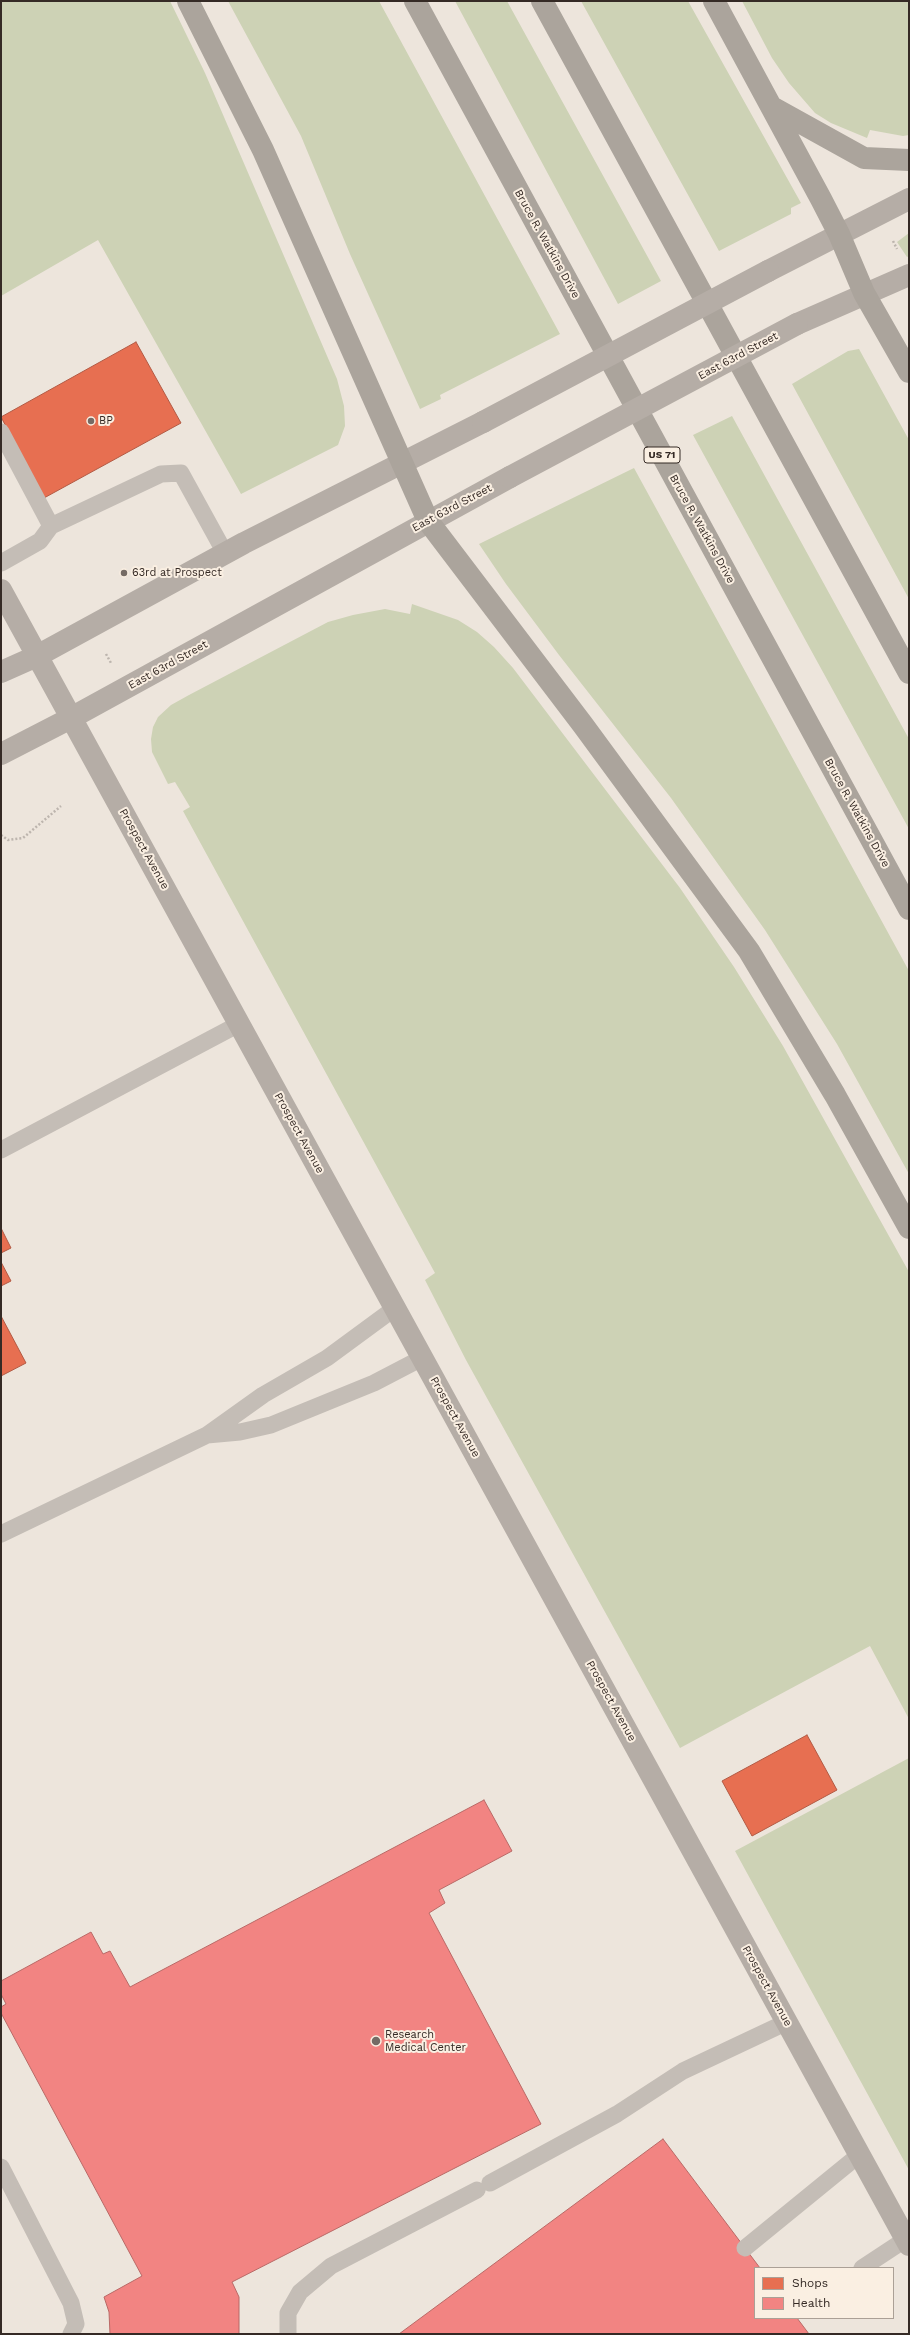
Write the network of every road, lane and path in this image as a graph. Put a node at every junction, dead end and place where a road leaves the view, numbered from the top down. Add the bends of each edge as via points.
1 (188, 1) edge
2 (415, 1) edge
3 (542, 1) edge
4 (714, 1) edge
5 (771, 106) junction
6 (909, 160) edge
7 (909, 199) edge
8 (840, 234) junction
9 (909, 275) edge
10 (864, 293) junction
11 (909, 372) edge
12 (1, 432) edge
13 (402, 462) junction
14 (428, 521) junction
15 (51, 526) junction
16 (225, 553) junction
17 (1, 563) edge
18 (1, 590) edge
19 (37, 656) junction
20 (1, 672) edge
21 (909, 673) edge
22 (71, 718) junction
23 (1, 754) edge
24 (61, 806) dead end
25 (1, 835) edge
26 (909, 909) edge
27 (240, 1024) junction
28 (1, 1150) edge
29 (909, 1228) edge
30 (395, 1308) junction
31 (422, 1358) junction
32 (207, 1435) junction
33 (1, 1534) edge
34 (787, 2022) junction
35 (859, 2155) junction
36 (1, 2167) edge
37 (907, 2242) edge
38 (745, 2248) dead end
39 (864, 2267) edge
40 (71, 2334) edge
41 (288, 2334) edge

1 - 13 highway via 263,150
2 - 26 highway, Bruce R. Watkins Drive / US 71
3 - 21 highway
4 - 5 highway
5 - 6 highway via 864,158
5 - 8 highway
7 - 8 main road
8 - 10 highway
8 - 13 main road, bridge
9 - 10 main road, East 63rd Street
10 - 11 highway
10 - 14 main road, East 63rd Street, bridge via 797,324
12 - 15 lane
13 - 14 highway
13 - 16 main road
14 - 22 main road, East 63rd Street
14 - 29 highway via 749,951 835,1095
15 - 16 lane via 161,474 181,473
15 - 17 lane via 40,541
16 - 19 main road
18 - 19 main road, Prospect Avenue
19 - 20 main road
19 - 22 main road, Prospect Avenue
22 - 23 main road, East 63rd Street
22 - 27 main road, Prospect Avenue
24 - 25 path via 23,838 8,840
27 - 28 lane
27 - 30 main road, Prospect Avenue
30 - 31 main road, Prospect Avenue
30 - 32 lane via 326,1358 263,1395
31 - 32 lane via 374,1383 272,1425 240,1432
31 - 34 main road, Prospect Avenue
32 - 33 lane
34 - 35 main road, Prospect Avenue
34 - 41 lane via 683,2071 617,2114 331,2266 300,2292 288,2313
35 - 37 main road, Prospect Avenue
35 - 38 lane
36 - 40 lane via 71,2303 76,2324
37 - 39 lane

